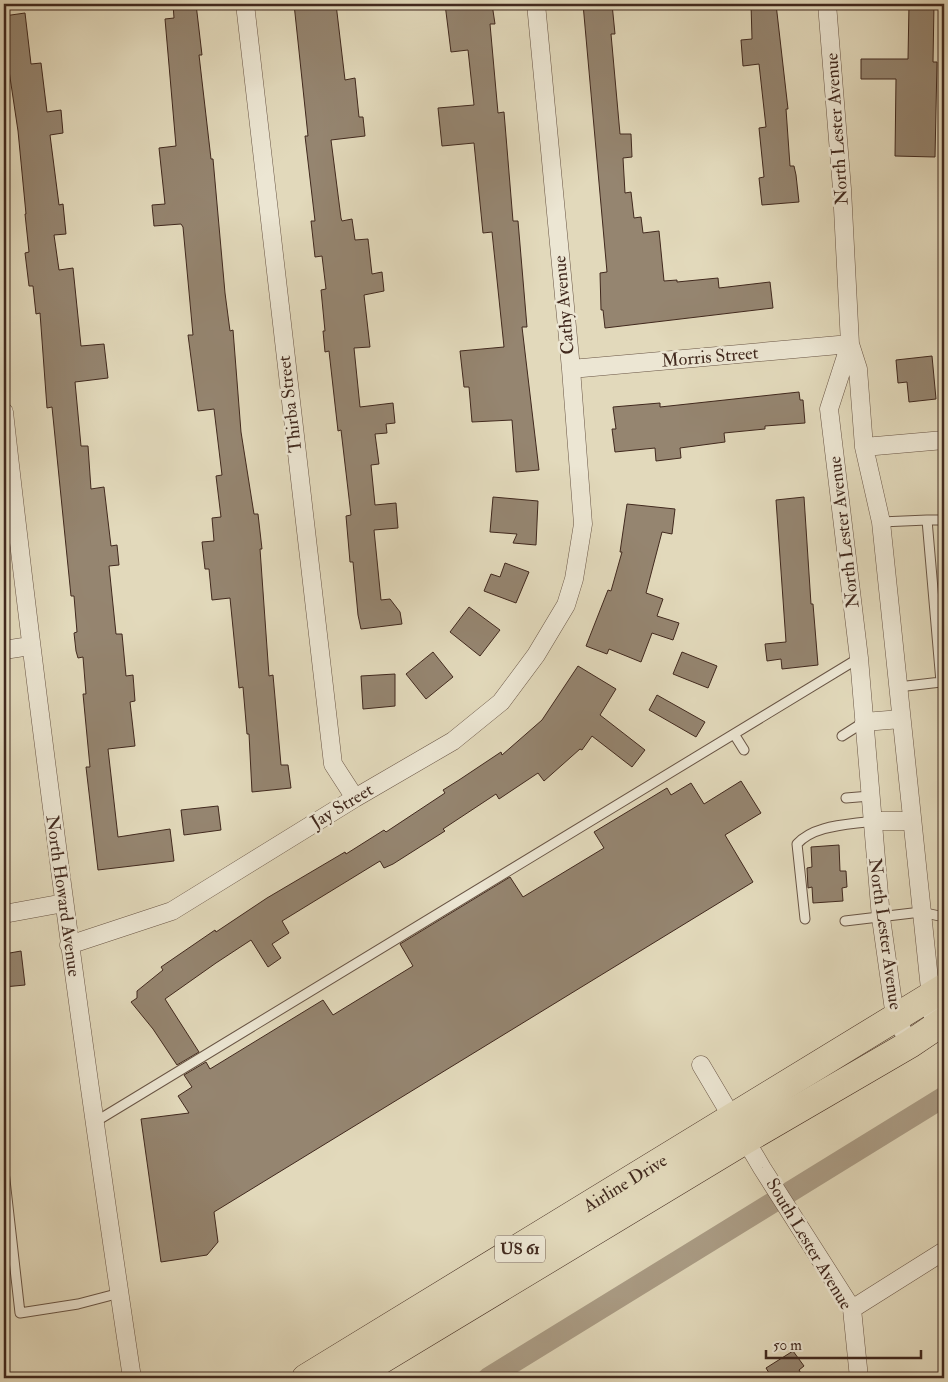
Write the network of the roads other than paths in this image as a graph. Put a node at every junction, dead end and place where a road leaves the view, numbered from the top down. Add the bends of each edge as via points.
1 (245, 4) edge
2 (536, 4) edge
3 (827, 4) edge
4 (850, 344) junction
5 (570, 369) junction
6 (4, 412) edge
7 (944, 440) edge
8 (864, 447) junction
9 (927, 520) junction
10 (944, 520) edge
11 (881, 522) junction
12 (566, 605) joint
13 (30, 646) junction
14 (4, 650) edge
15 (859, 658) junction
16 (942, 682) edge
17 (898, 686) junction
18 (901, 719) junction
19 (864, 722) junction
20 (734, 734) junction
21 (842, 736) dead end
22 (744, 750) dead end
23 (870, 796) junction
24 (355, 798) junction
25 (846, 798) dead end
26 (872, 821) junction
27 (912, 821) junction
28 (64, 903) junction
29 (921, 912) junction
30 (4, 914) edge
31 (944, 917) edge
32 (880, 918) junction
33 (804, 919) dead end
34 (845, 921) dead end
35 (69, 945) junction
36 (937, 992) edge
37 (895, 1018) junction
38 (939, 1024) edge
39 (910, 1044) junction
40 (701, 1065) dead end
41 (95, 1122) junction
42 (739, 1129) junction
43 (4, 1171) edge
44 (944, 1251) edge
45 (120, 1292) junction
46 (852, 1309) junction
47 (132, 1378) edge
48 (306, 1378) edge
49 (351, 1378) edge
50 (858, 1378) edge

1 - 24 street, Thirba Street via 333,764
2 - 5 street, Cathy Avenue
3 - 4 street, North Lester Avenue
4 - 5 street, Morris Street
4 - 8 street, North Lester Avenue via 858,369
4 - 15 street, North Lester Avenue via 829,409
5 - 12 street, Cathy Avenue via 583,524
6 - 13 street, North Howard Avenue
7 - 8 street
8 - 11 street, North Lester Avenue
9 - 10 lane
9 - 11 lane
9 - 16 lane
11 - 17 street, North Lester Avenue
12 - 24 street, Jay Street via 536,655 501,702 453,741
13 - 14 street
13 - 28 street, North Howard Avenue
15 - 19 street, North Lester Avenue
15 - 20 lane
16 - 17 lane
17 - 18 street, North Lester Avenue
18 - 19 street
18 - 27 street, North Lester Avenue
19 - 21 lane
19 - 23 street, North Lester Avenue
20 - 22 lane
20 - 41 lane
23 - 25 lane
23 - 26 street, North Lester Avenue
24 - 35 street, Jay Street via 172,911
26 - 27 street
26 - 32 street, North Lester Avenue
26 - 33 lane via 814,831 797,844
27 - 29 street, North Lester Avenue
28 - 30 street
28 - 35 street, North Howard Avenue
29 - 31 lane
29 - 32 lane
29 - 36 street, North Lester Avenue
32 - 34 lane
32 - 37 street, North Lester Avenue
35 - 41 street, North Howard Avenue
36 - 37 highway, Airline Drive / US 61
36 - 38 street, North Lester Avenue
37 - 39 street, North Lester Avenue
37 - 42 highway, Airline Drive / US 61
38 - 39 highway, Airline Drive / US 61
39 - 42 highway, Airline Drive / US 61
40 - 42 street, South Lester Avenue
41 - 45 street, North Howard Avenue
42 - 46 street, South Lester Avenue
42 - 48 highway, Airline Drive / US 61
42 - 49 highway, Airline Drive / US 61
43 - 45 lane via 20,1313 78,1304
44 - 46 street
45 - 47 street, North Howard Avenue
46 - 50 street, South Lester Avenue

